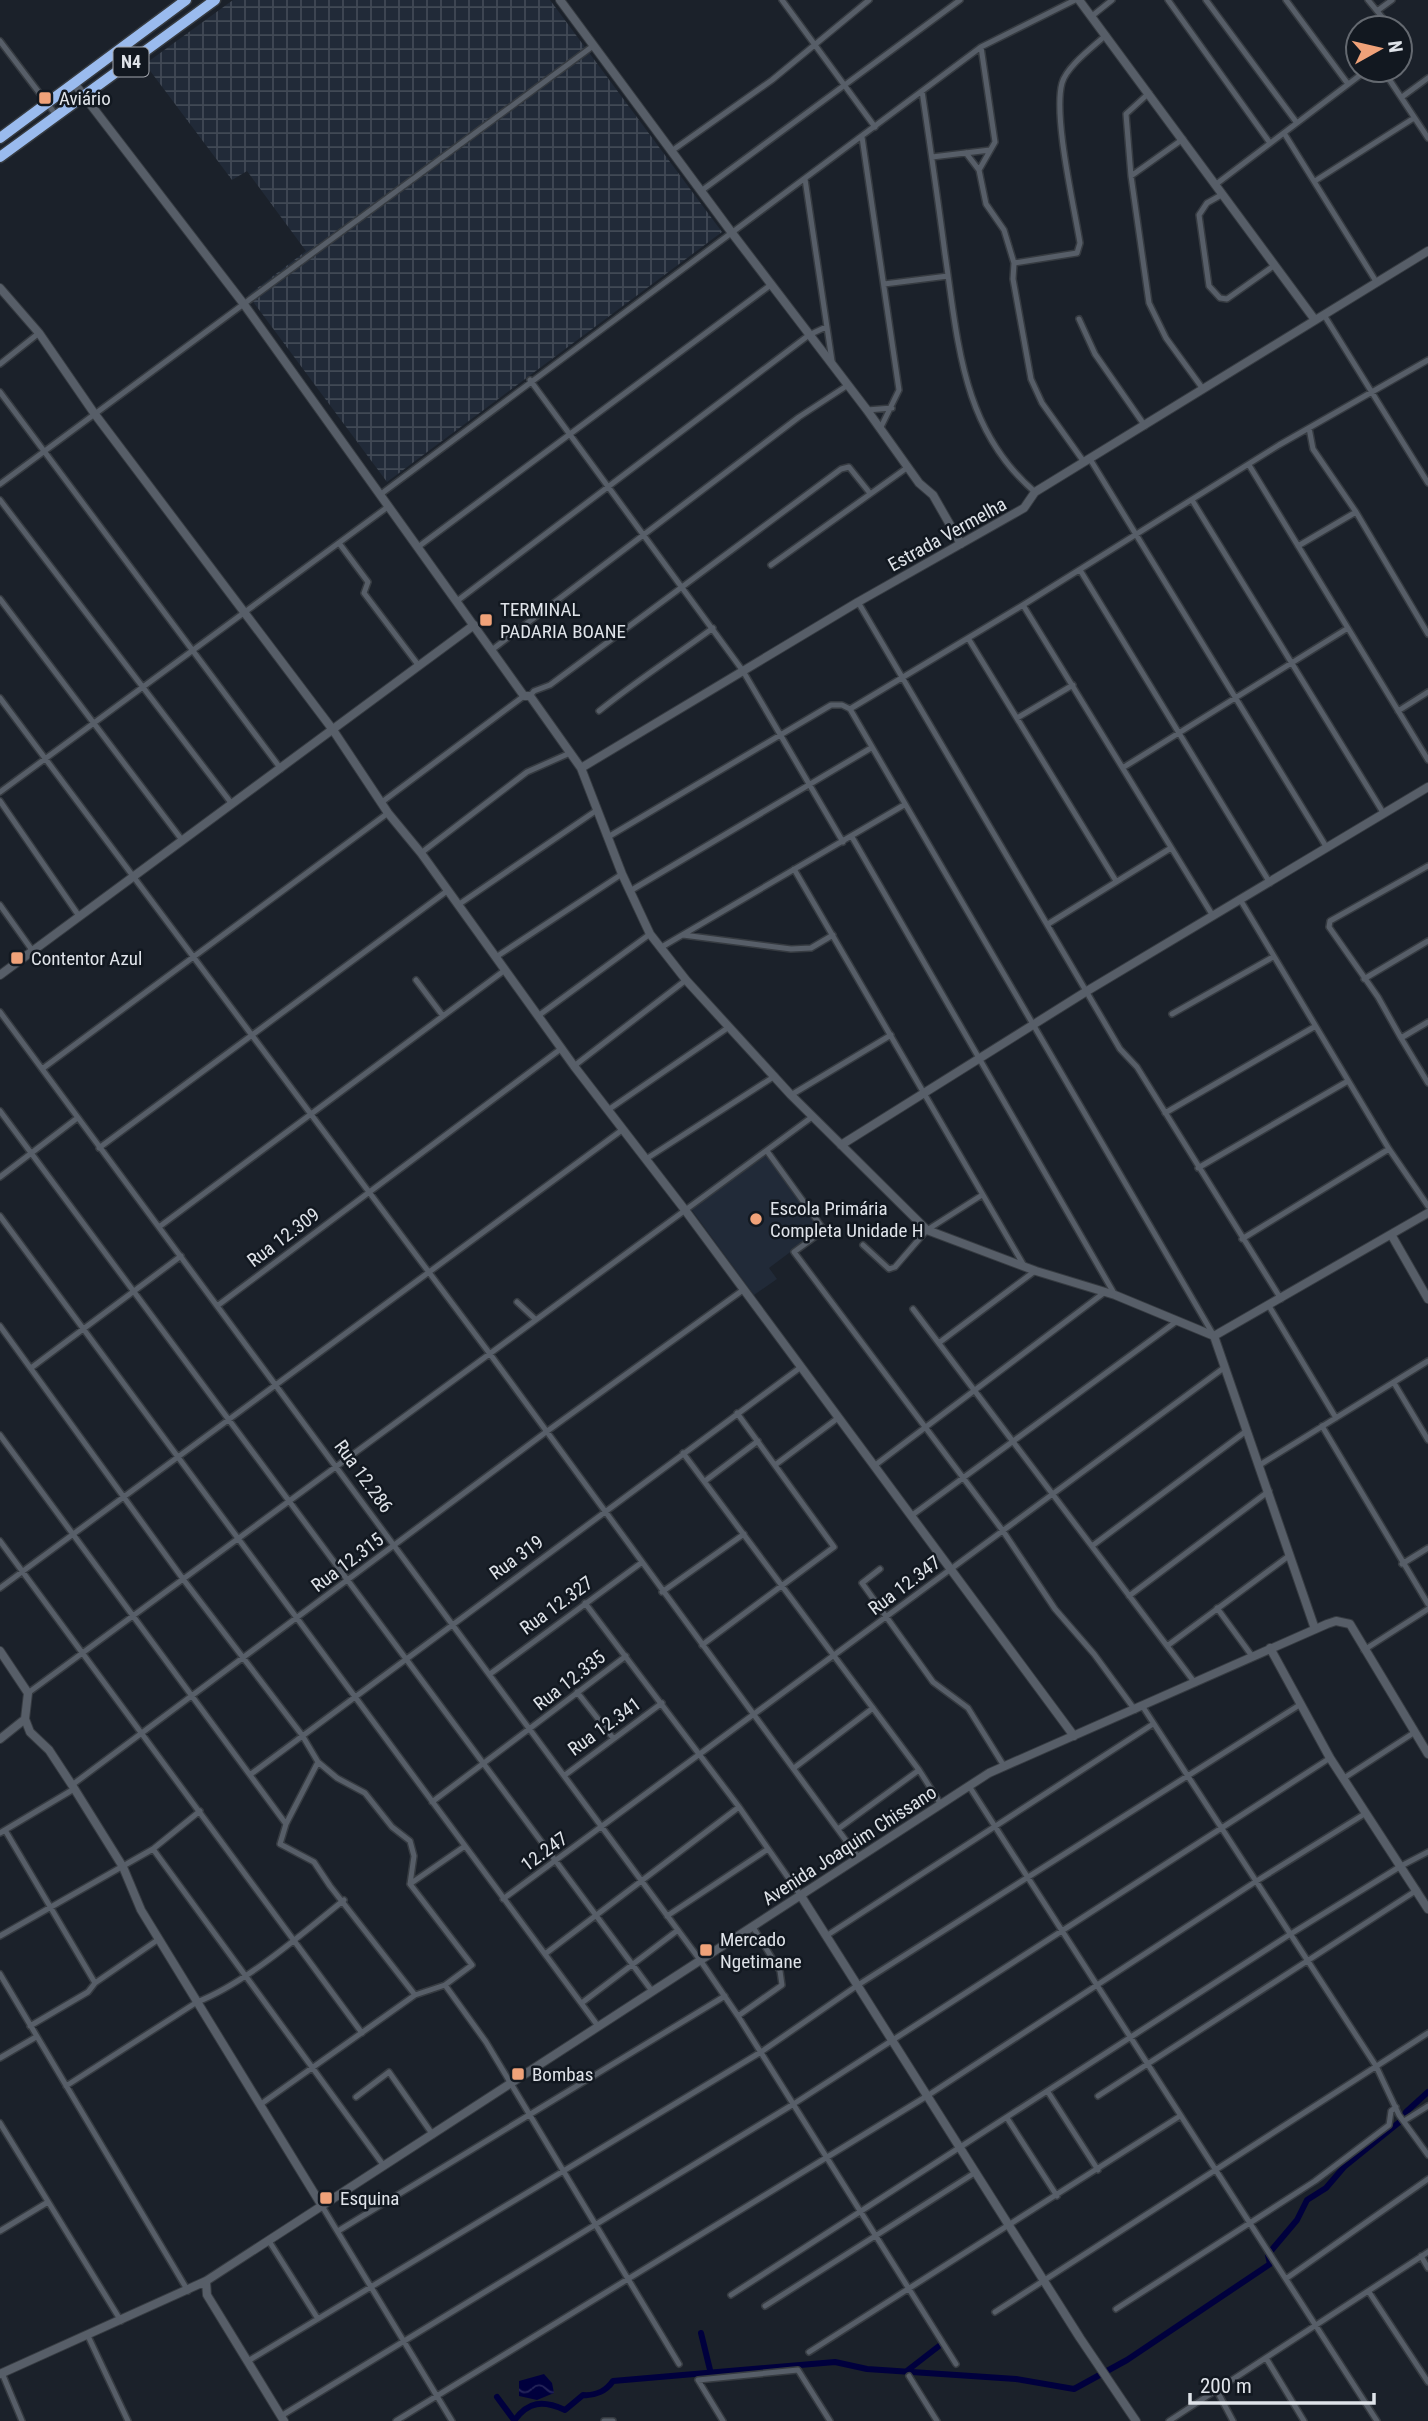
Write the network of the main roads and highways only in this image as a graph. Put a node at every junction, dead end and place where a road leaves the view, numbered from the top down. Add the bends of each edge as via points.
1 (186, 0) edge
2 (215, 0) edge
3 (0, 138) edge
4 (0, 157) edge

1 - 3 highway, N4
2 - 4 highway, N4

